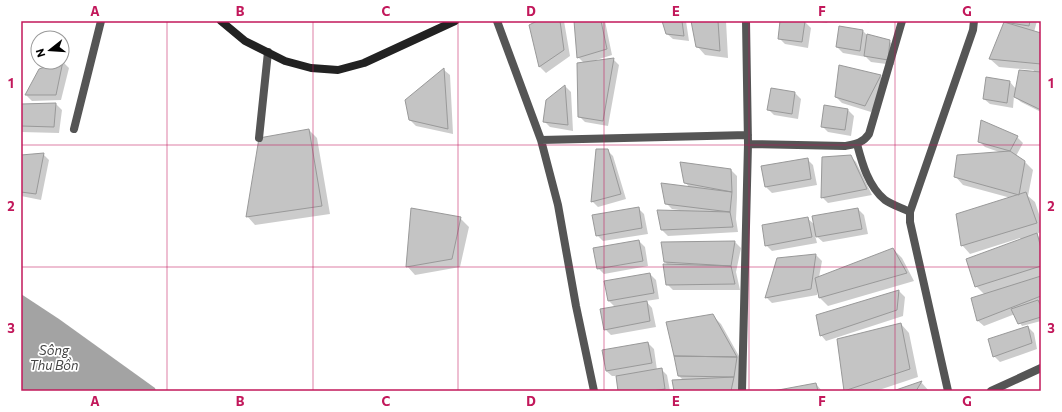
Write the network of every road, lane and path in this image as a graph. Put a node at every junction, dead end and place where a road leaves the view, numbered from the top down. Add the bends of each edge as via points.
1 (101, 21) edge
2 (221, 21) edge
3 (455, 21) edge
4 (497, 21) edge
5 (746, 21) edge
6 (902, 21) edge
7 (974, 21) edge
8 (268, 52) junction
9 (74, 129) dead end
10 (260, 138) dead end
11 (748, 139) junction
12 (541, 140) junction
13 (857, 144) junction
14 (910, 212) junction
15 (1041, 368) edge
16 (594, 391) edge
17 (742, 391) edge
18 (948, 391) edge
19 (991, 391) edge

1 - 9 street
2 - 8 street via 245,40
3 - 8 street via 364,63 338,70 311,68 285,61
4 - 12 street
5 - 11 street
6 - 13 street via 868,134
7 - 14 street
8 - 10 street
11 - 12 street
11 - 13 street via 845,146
11 - 17 street
12 - 16 street via 558,205
13 - 14 street via 872,186 885,200
14 - 18 street via 910,222
15 - 19 street

